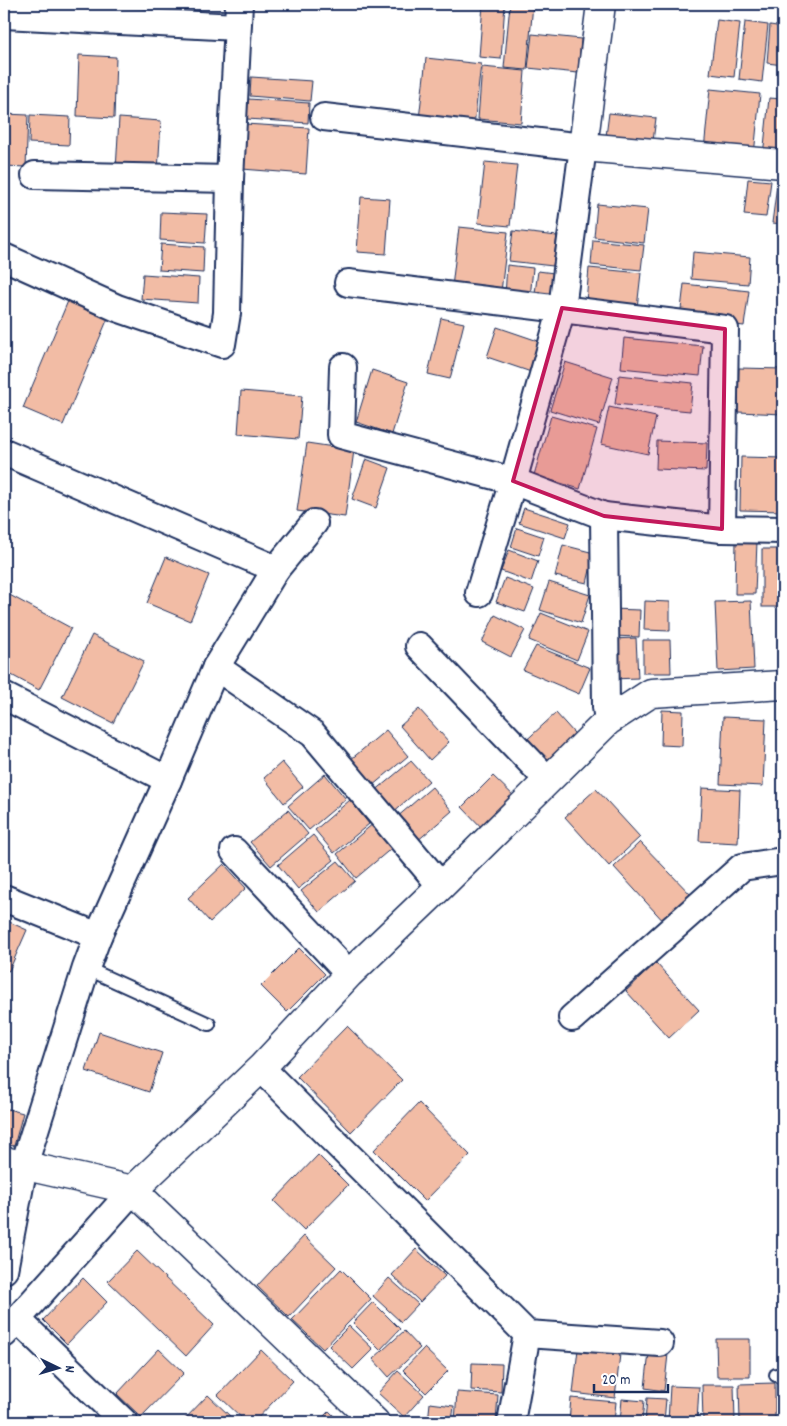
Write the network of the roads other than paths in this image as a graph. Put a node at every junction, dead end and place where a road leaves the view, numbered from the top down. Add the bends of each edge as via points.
1 (601, 4) edge
2 (4, 15) edge
3 (238, 15) edge
4 (324, 117) dead end
5 (583, 147) junction
6 (783, 164) edge
7 (35, 175) dead end
8 (230, 179) junction
9 (4, 258) edge
10 (348, 283) dead end
11 (562, 308) junction
12 (343, 367) dead end
13 (4, 452) edge
14 (513, 482) junction
15 (604, 516) junction
16 (314, 523) dead end
17 (722, 529) junction
18 (783, 530) edge
19 (276, 569) junction
20 (479, 594) dead end
21 (419, 646) dead end
22 (216, 667) junction
23 (783, 684) edge
24 (4, 696) edge
25 (608, 721) junction
26 (547, 779) junction
27 (168, 780) junction
28 (234, 851) dead end
29 (783, 861) edge
30 (441, 886) junction
31 (4, 898) edge
32 (98, 936) junction
33 (86, 968) junction
34 (349, 974) junction
35 (572, 1018) dead end
36 (209, 1024) dead end
37 (260, 1068) junction
38 (14, 1163) edge
39 (133, 1190) junction
40 (4, 1270) edge
41 (10, 1326) edge
42 (527, 1334) junction
43 (660, 1343) dead end
44 (124, 1422) edge
45 (375, 1422) edge
46 (511, 1422) edge

1 - 5 street
2 - 3 street
3 - 8 street
4 - 5 street
5 - 6 street
5 - 11 street
7 - 8 street
8 - 9 street via 227,313 222,344 117,308
10 - 11 street
11 - 14 street
11 - 17 street via 725,329
12 - 14 street via 341,435
13 - 19 street
14 - 15 street
14 - 20 street
15 - 17 street
15 - 25 street
16 - 19 street
17 - 18 street
19 - 22 street
21 - 26 street
22 - 27 street
22 - 30 street via 313,734
23 - 25 street via 651,693
24 - 27 street
25 - 26 street
26 - 30 street
27 - 32 street
28 - 34 street
29 - 35 street via 742,867
30 - 34 street
31 - 32 street
32 - 33 street
33 - 36 lane
33 - 38 street
34 - 37 street
37 - 39 street
37 - 42 street
38 - 39 street
38 - 40 street
39 - 41 street
39 - 45 street
41 - 44 street
42 - 43 street
42 - 46 street

